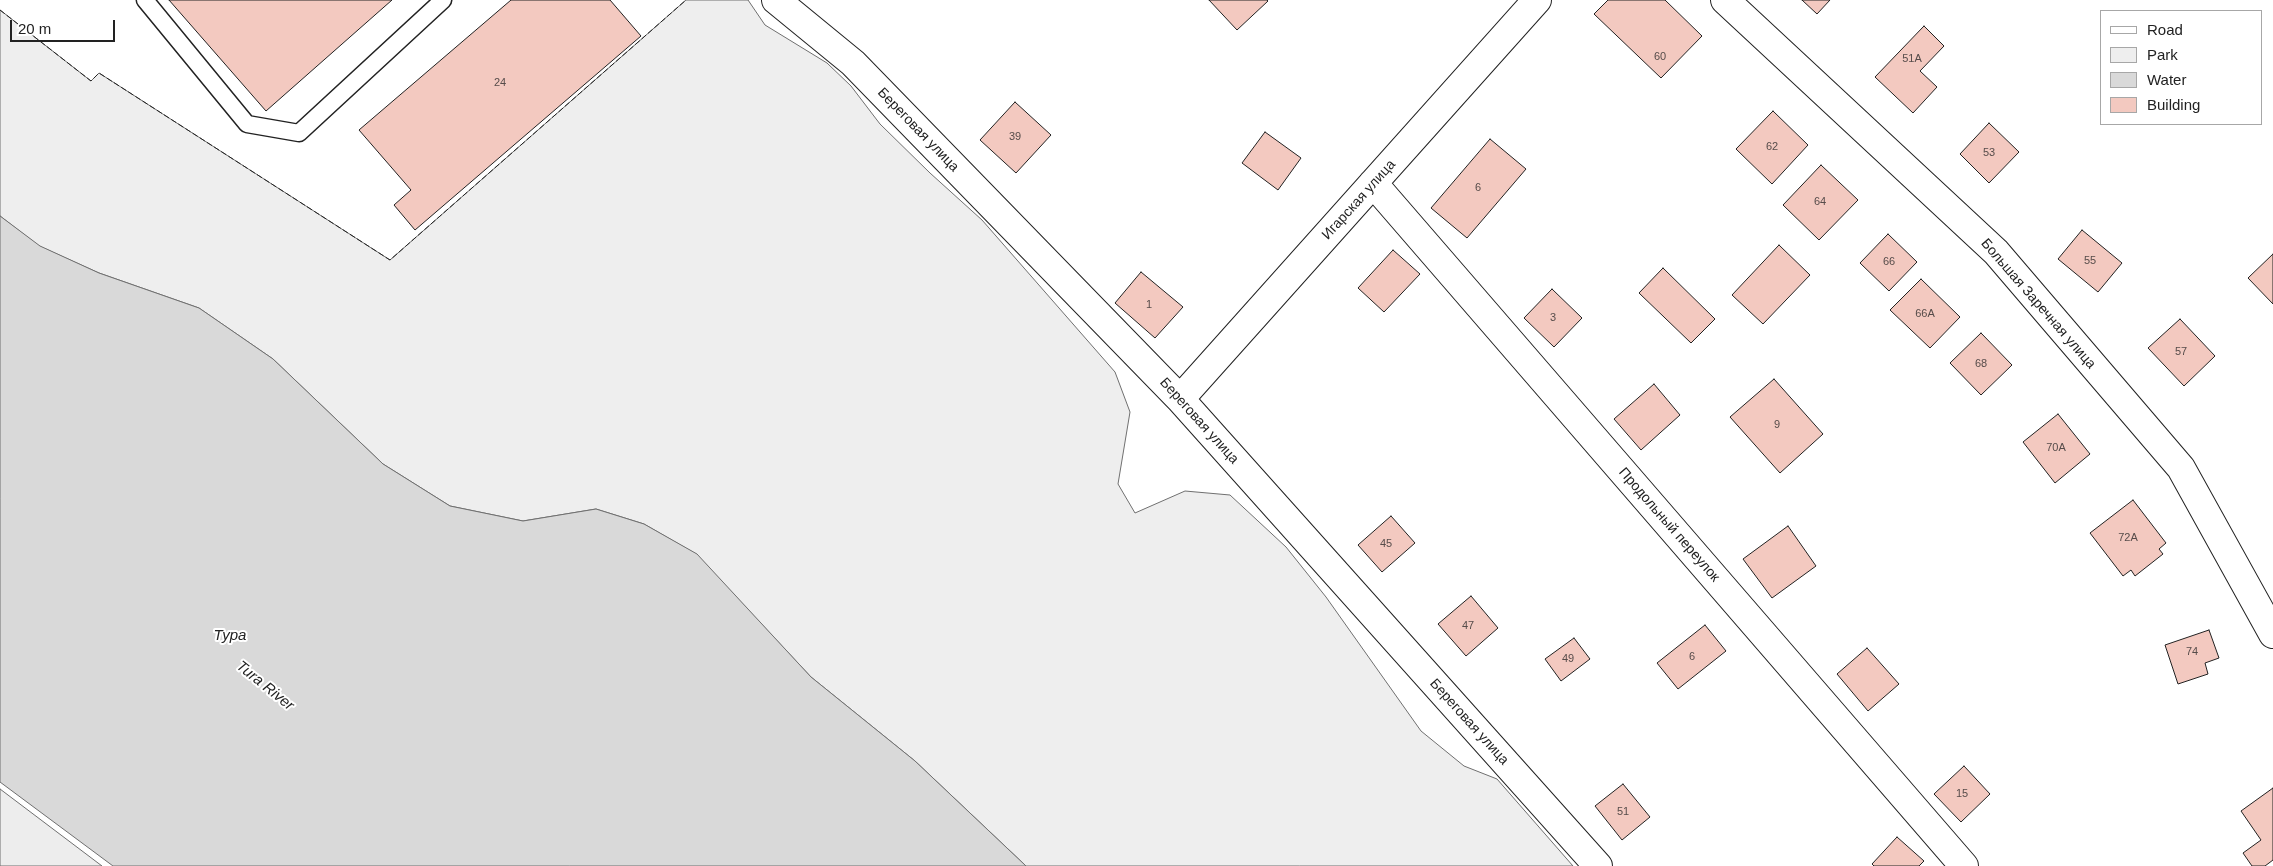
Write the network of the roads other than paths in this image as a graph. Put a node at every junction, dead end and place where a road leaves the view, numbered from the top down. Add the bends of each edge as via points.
1 (145, 0) edge
2 (444, 0) edge
3 (776, 0) edge
4 (1537, 0) edge
5 (1724, 0) edge
6 (1374, 183) junction
7 (1180, 399) junction
8 (2273, 634) edge
9 (1598, 866) edge
10 (1964, 866) edge

1 - 2 lane via 247,124 299,133
3 - 7 street, Береговая улица via 853,63
4 - 6 street, Игарская улица
5 - 8 street, Большая Заречная улица via 1996,252 2181,468
6 - 7 street, Игарская улица
6 - 10 street, Продольный переулок
7 - 9 street, Береговая улица

